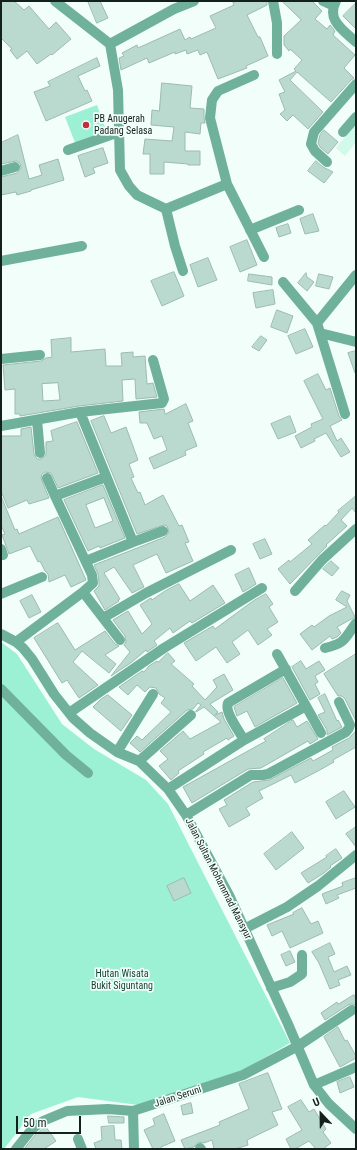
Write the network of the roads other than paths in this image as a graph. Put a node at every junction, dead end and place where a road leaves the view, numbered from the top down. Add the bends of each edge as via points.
1 (55, 1) edge
2 (194, 1) edge
3 (273, 1) edge
4 (323, 1) edge
5 (335, 4) edge
6 (356, 42) edge
7 (110, 44) junction
8 (277, 54) dead end
9 (254, 75) dead end
10 (356, 84) edge
11 (356, 117) edge
12 (119, 132) junction
13 (343, 132) dead end
14 (68, 150) dead end
15 (327, 162) dead end
16 (15, 167) dead end
17 (1, 171) edge
18 (227, 184) junction
19 (166, 209) junction
20 (299, 210) dead end
21 (250, 230) junction
22 (82, 246) dead end
23 (264, 257) dead end
24 (1, 261) edge
25 (183, 271) dead end
26 (356, 275) edge
27 (283, 282) dead end
28 (317, 323) junction
29 (320, 334) junction
30 (356, 342) edge
31 (40, 355) dead end
32 (1, 359) edge
33 (153, 360) dead end
34 (80, 412) junction
35 (344, 414) dead end
36 (36, 420) junction
37 (1, 426) edge
38 (40, 453) dead end
39 (106, 477) junction
40 (47, 478) dead end
41 (55, 496) junction
42 (356, 529) edge
43 (163, 532) dead end
44 (133, 542) junction
45 (231, 550) dead end
46 (86, 561) junction
47 (42, 577) dead end
48 (262, 588) dead end
49 (295, 591) dead end
50 (83, 592) junction
51 (1, 594) edge
52 (103, 618) junction
53 (356, 623) edge
54 (1, 634) edge
55 (120, 640) dead end
56 (16, 642) junction
57 (325, 648) dead end
58 (277, 654) dead end
59 (286, 669) junction
60 (1, 689) edge
61 (153, 694) dead end
62 (339, 702) dead end
63 (306, 706) junction
64 (69, 713) junction
65 (191, 715) dead end
66 (321, 733) dead end
67 (244, 740) junction
68 (117, 752) junction
69 (139, 761) junction
70 (88, 773) dead end
71 (168, 789) junction
72 (186, 815) junction
73 (356, 855) edge
74 (244, 930) junction
75 (302, 955) dead end
76 (272, 988) junction
77 (352, 1010) dead end
78 (298, 1046) junction
79 (356, 1067) edge
80 (314, 1085) junction
81 (133, 1111) junction
82 (356, 1129) edge
83 (78, 1139) dead end
84 (16, 1149) edge
85 (82, 1149) edge
86 (134, 1149) edge

1 - 7 street
2 - 7 street
3 - 8 street via 277,23
4 - 5 street via 328,5
5 - 6 street via 333,18
7 - 12 street via 118,90
9 - 18 street via 218,90 212,100 210,118
10 - 15 street via 314,132 311,144
11 - 13 street
12 - 14 street
12 - 19 street via 120,170 129,186 137,195
16 - 17 street
18 - 19 street
18 - 21 street
19 - 25 street
20 - 21 street
21 - 23 street
22 - 24 street
26 - 28 street
27 - 28 street
28 - 29 street
29 - 30 street
29 - 35 street
31 - 32 street
33 - 34 street via 164,398 162,403
34 - 36 street
34 - 39 street
36 - 37 street
36 - 38 street
39 - 41 street
39 - 44 street
40 - 41 street
41 - 46 street
42 - 49 street via 322,560
43 - 44 street
44 - 46 street
45 - 52 street
46 - 50 street via 93,583
47 - 51 street
48 - 64 street via 164,648
50 - 52 street
50 - 56 street
52 - 55 street
53 - 57 street via 342,642
54 - 56 street, Jalan Sultan Mohammad Mansyur
56 - 64 street, Jalan Sultan Mohammad Mansyur via 32,659
58 - 59 street
59 - 63 street
59 - 67 street via 228,703 230,716
60 - 70 street via 66,755
61 - 68 street
62 - 72 street via 350,725 346,732 268,774 251,775
63 - 66 street
63 - 67 street
64 - 68 street, Jalan Sultan Mohammad Mansyur via 90,733
65 - 69 street
67 - 71 street
68 - 69 street, Jalan Sultan Mohammad Mansyur
69 - 71 street, Jalan Sultan Mohammad Mansyur
71 - 72 street, Jalan Sultan Mohammad Mansyur
72 - 74 street, Jalan Sultan Mohammad Mansyur
73 - 74 street via 287,907
74 - 76 street, Jalan Sultan Mohammad Mansyur
75 - 76 street via 302,974 290,982
76 - 78 street, Jalan Sultan Mohammad Mansyur
77 - 78 street, Jalan Seruni
78 - 80 street, Jalan Sultan Mohammad Mansyur
78 - 81 street, Jalan Seruni via 243,1075
79 - 80 street
80 - 82 street, Jalan Sultan Mohammad Mansyur via 329,1104
81 - 84 street, Jalan Seruni via 67,1111 43,1121 32,1129
81 - 86 street
83 - 85 street

